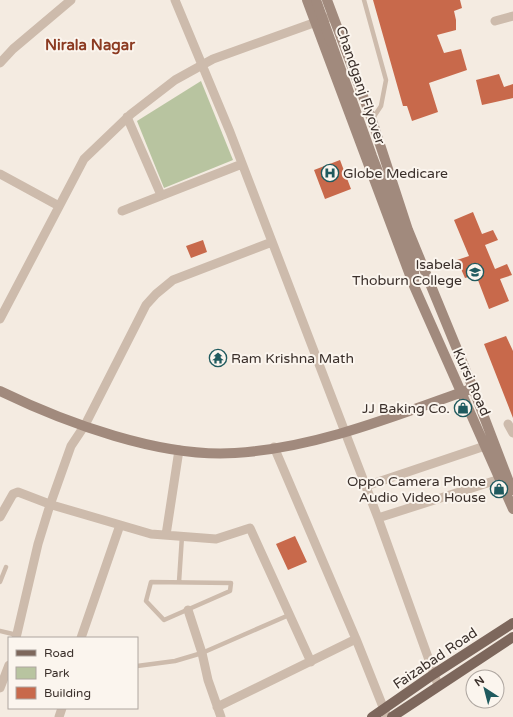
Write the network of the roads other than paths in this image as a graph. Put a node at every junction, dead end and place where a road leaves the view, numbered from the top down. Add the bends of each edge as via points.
1 (71, 0) edge
2 (175, 0) edge
3 (307, 0) edge
4 (316, 0) edge
5 (327, 0) edge
6 (364, 0) edge
7 (333, 16) junction
8 (513, 16) edge
9 (495, 21) dead end
10 (315, 23) junction
11 (0, 63) edge
12 (203, 65) junction
13 (127, 117) junction
14 (372, 120) junction
15 (242, 164) junction
16 (0, 174) edge
17 (161, 195) junction
18 (59, 206) junction
19 (122, 211) dead end
20 (272, 242) junction
21 (407, 246) joint
22 (414, 265) junction
23 (427, 275) junction
24 (414, 286) junction
25 (0, 319) edge
26 (474, 388) junction
27 (0, 391) edge
28 (461, 392) junction
29 (508, 424) dead end
30 (85, 425) junction
31 (345, 432) junction
32 (513, 433) edge
33 (485, 446) junction
34 (274, 448) junction
35 (179, 450) junction
36 (500, 479) junction
37 (366, 486) junction
38 (513, 494) edge
39 (50, 505) junction
40 (513, 509) edge
41 (0, 517) edge
42 (378, 518) junction
43 (120, 525) junction
44 (166, 535) junction
45 (182, 536) junction
46 (6, 568) dead end
47 (0, 582) edge
48 (179, 582) junction
49 (188, 610) junction
50 (289, 615) junction
51 (513, 623) edge
52 (0, 631) edge
53 (16, 637) edge
54 (81, 637) edge
55 (513, 637) edge
56 (356, 639) junction
57 (202, 653) junction
58 (311, 662) junction
59 (138, 666) edge
60 (8, 668) edge
61 (434, 674) junction
62 (438, 685) junction
63 (0, 688) edge
64 (217, 707) junction
65 (386, 713) edge
66 (221, 717) edge
67 (372, 717) edge
68 (392, 717) edge

1 - 11 street
2 - 12 street
3 - 10 main road
4 - 21 main road, Chandganj Flyover, bridge
5 - 7 main road
6 - 14 lane via 386,80 381,106
7 - 10 street
7 - 14 main road
8 - 9 street
10 - 12 street via 213,59
10 - 24 main road
12 - 13 street via 175,80
12 - 15 street
13 - 17 street
13 - 18 street via 84,159
14 - 23 main road via 408,230
15 - 17 street
15 - 20 street
16 - 18 street
17 - 19 street
18 - 25 street
20 - 30 street via 173,280 156,294 146,305
20 - 31 street
21 - 22 main road, Kursi Road
22 - 23 main road, Kursi Road
22 - 24 main road, Kursi Road
23 - 26 main road, Kursi Road
24 - 28 main road, Kursi Road
26 - 28 main road
26 - 38 main road, Kursi Road
27 - 30 main road
28 - 31 main road
28 - 33 main road, Kursi Road
29 - 32 street
30 - 35 main road via 149,445
30 - 39 street via 71,446
31 - 34 main road
31 - 37 street
33 - 36 main road, Kursi Road
33 - 37 street
34 - 35 main road via 235,453
34 - 56 street
35 - 44 street
36 - 40 main road, Kursi Road
36 - 42 street
37 - 42 street
39 - 41 street via 18,492 13,494
39 - 43 street
39 - 53 street
42 - 61 street
43 - 44 street via 151,534
43 - 54 street
44 - 45 street
45 - 48 lane
45 - 50 street via 216,539 250,528
46 - 47 lane
48 - 49 lane via 151,582 146,601 164,620
48 - 49 lane via 230,583 230,591
49 - 57 street
50 - 57 lane
50 - 58 street
51 - 61 main road, Faizabad Road
52 - 53 lane
55 - 62 main road, Faizabad Road
56 - 58 street
56 - 65 street
57 - 59 lane via 174,661
57 - 64 street
58 - 64 street
60 - 63 street
61 - 62 street
61 - 65 main road, Faizabad Road
62 - 68 main road, Faizabad Road
64 - 66 street
65 - 67 main road, Faizabad Road

